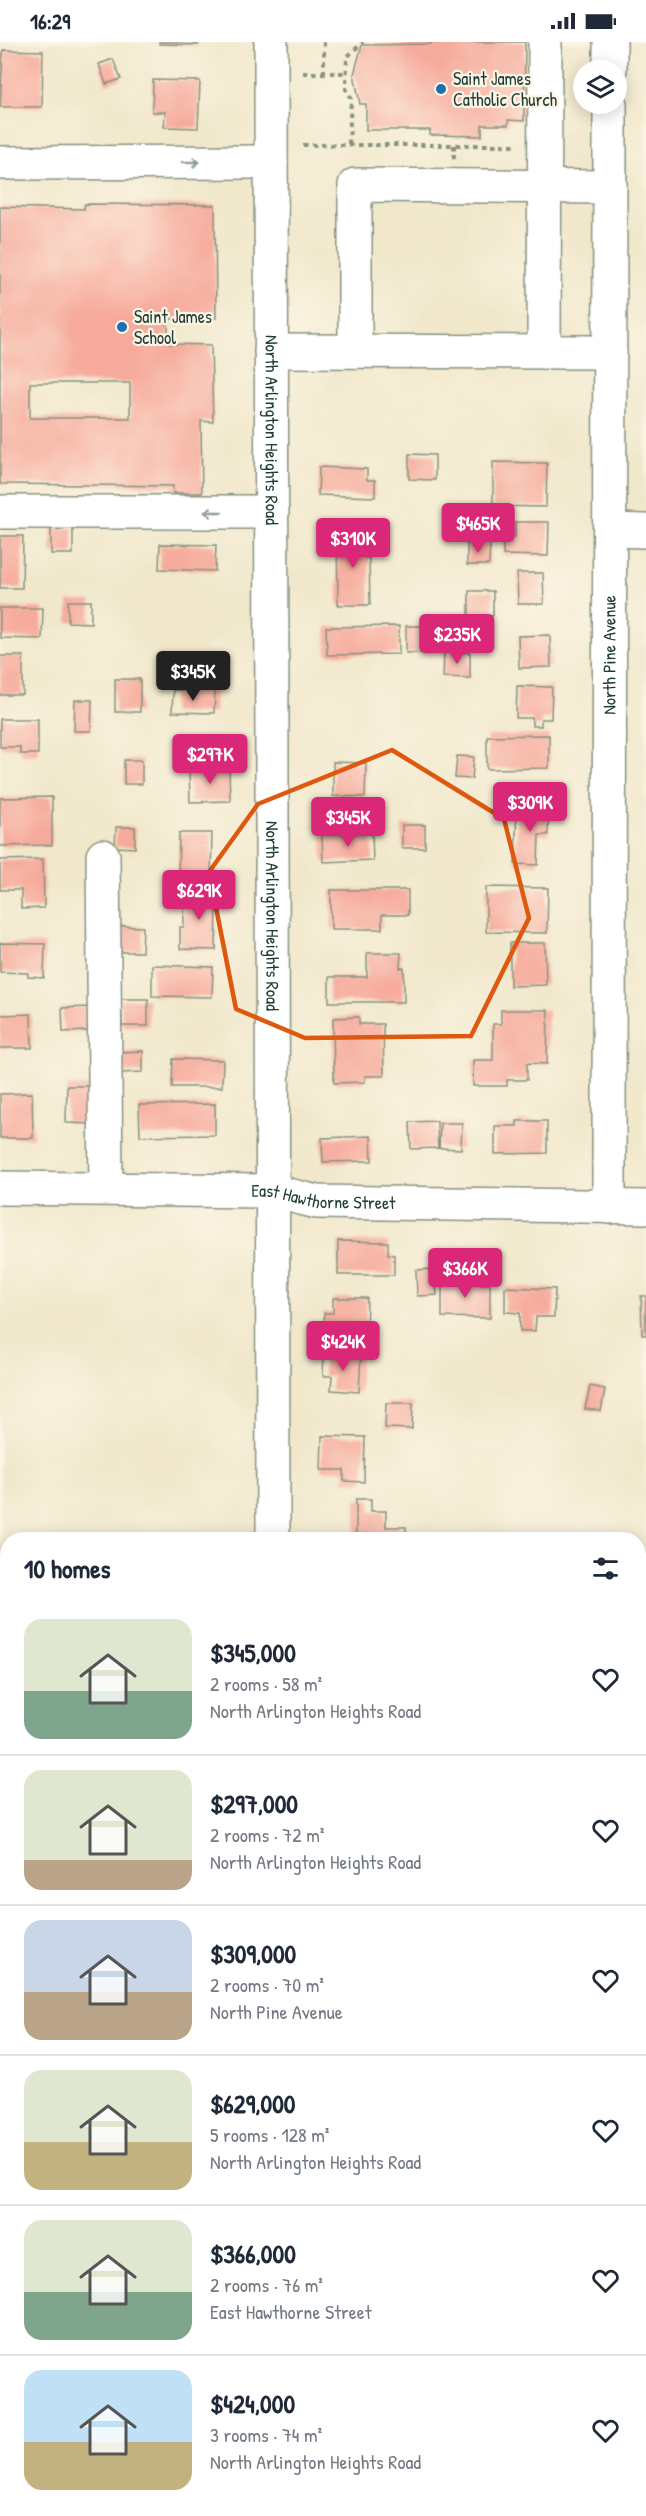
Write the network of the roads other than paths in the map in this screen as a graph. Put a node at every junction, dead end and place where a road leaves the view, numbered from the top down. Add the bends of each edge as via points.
1 (271, 42) edge
2 (545, 42) edge
3 (610, 42) edge
4 (610, 60) edge
5 (610, 114) edge
6 (271, 162) junction
7 (0, 163) edge
8 (545, 186) junction
9 (610, 187) junction
10 (271, 351) junction
11 (355, 351) junction
12 (544, 352) junction
13 (610, 352) junction
14 (0, 512) edge
15 (272, 512) junction
16 (610, 530) junction
17 (646, 531) edge
18 (103, 856) dead end
19 (0, 1188) edge
20 (106, 1188) junction
21 (272, 1191) junction
22 (609, 1207) junction
23 (646, 1207) edge
24 (273, 1532) edge

1 - 6 street, North Arlington Heights Road
2 - 8 street
3 - 4 street
5 - 9 street, North Pine Avenue
7 -> 6 street
6 - 10 street, North Arlington Heights Road
8 - 9 street
8 - 11 street via 354,185
8 - 12 street
9 - 13 street, North Pine Avenue
10 - 11 street
10 - 15 street, North Arlington Heights Road
11 - 12 street
12 - 13 street
13 - 16 street, North Pine Avenue
15 -> 14 street
15 - 21 street, North Arlington Heights Road
16 - 17 street
16 - 22 street, North Pine Avenue
18 - 20 street
19 - 20 street, East Hawthorne Street
20 - 21 street, East Hawthorne Street
21 - 22 street, East Hawthorne Street via 317,1202
21 - 24 street, North Arlington Heights Road
22 - 23 street, East Hawthorne Street

